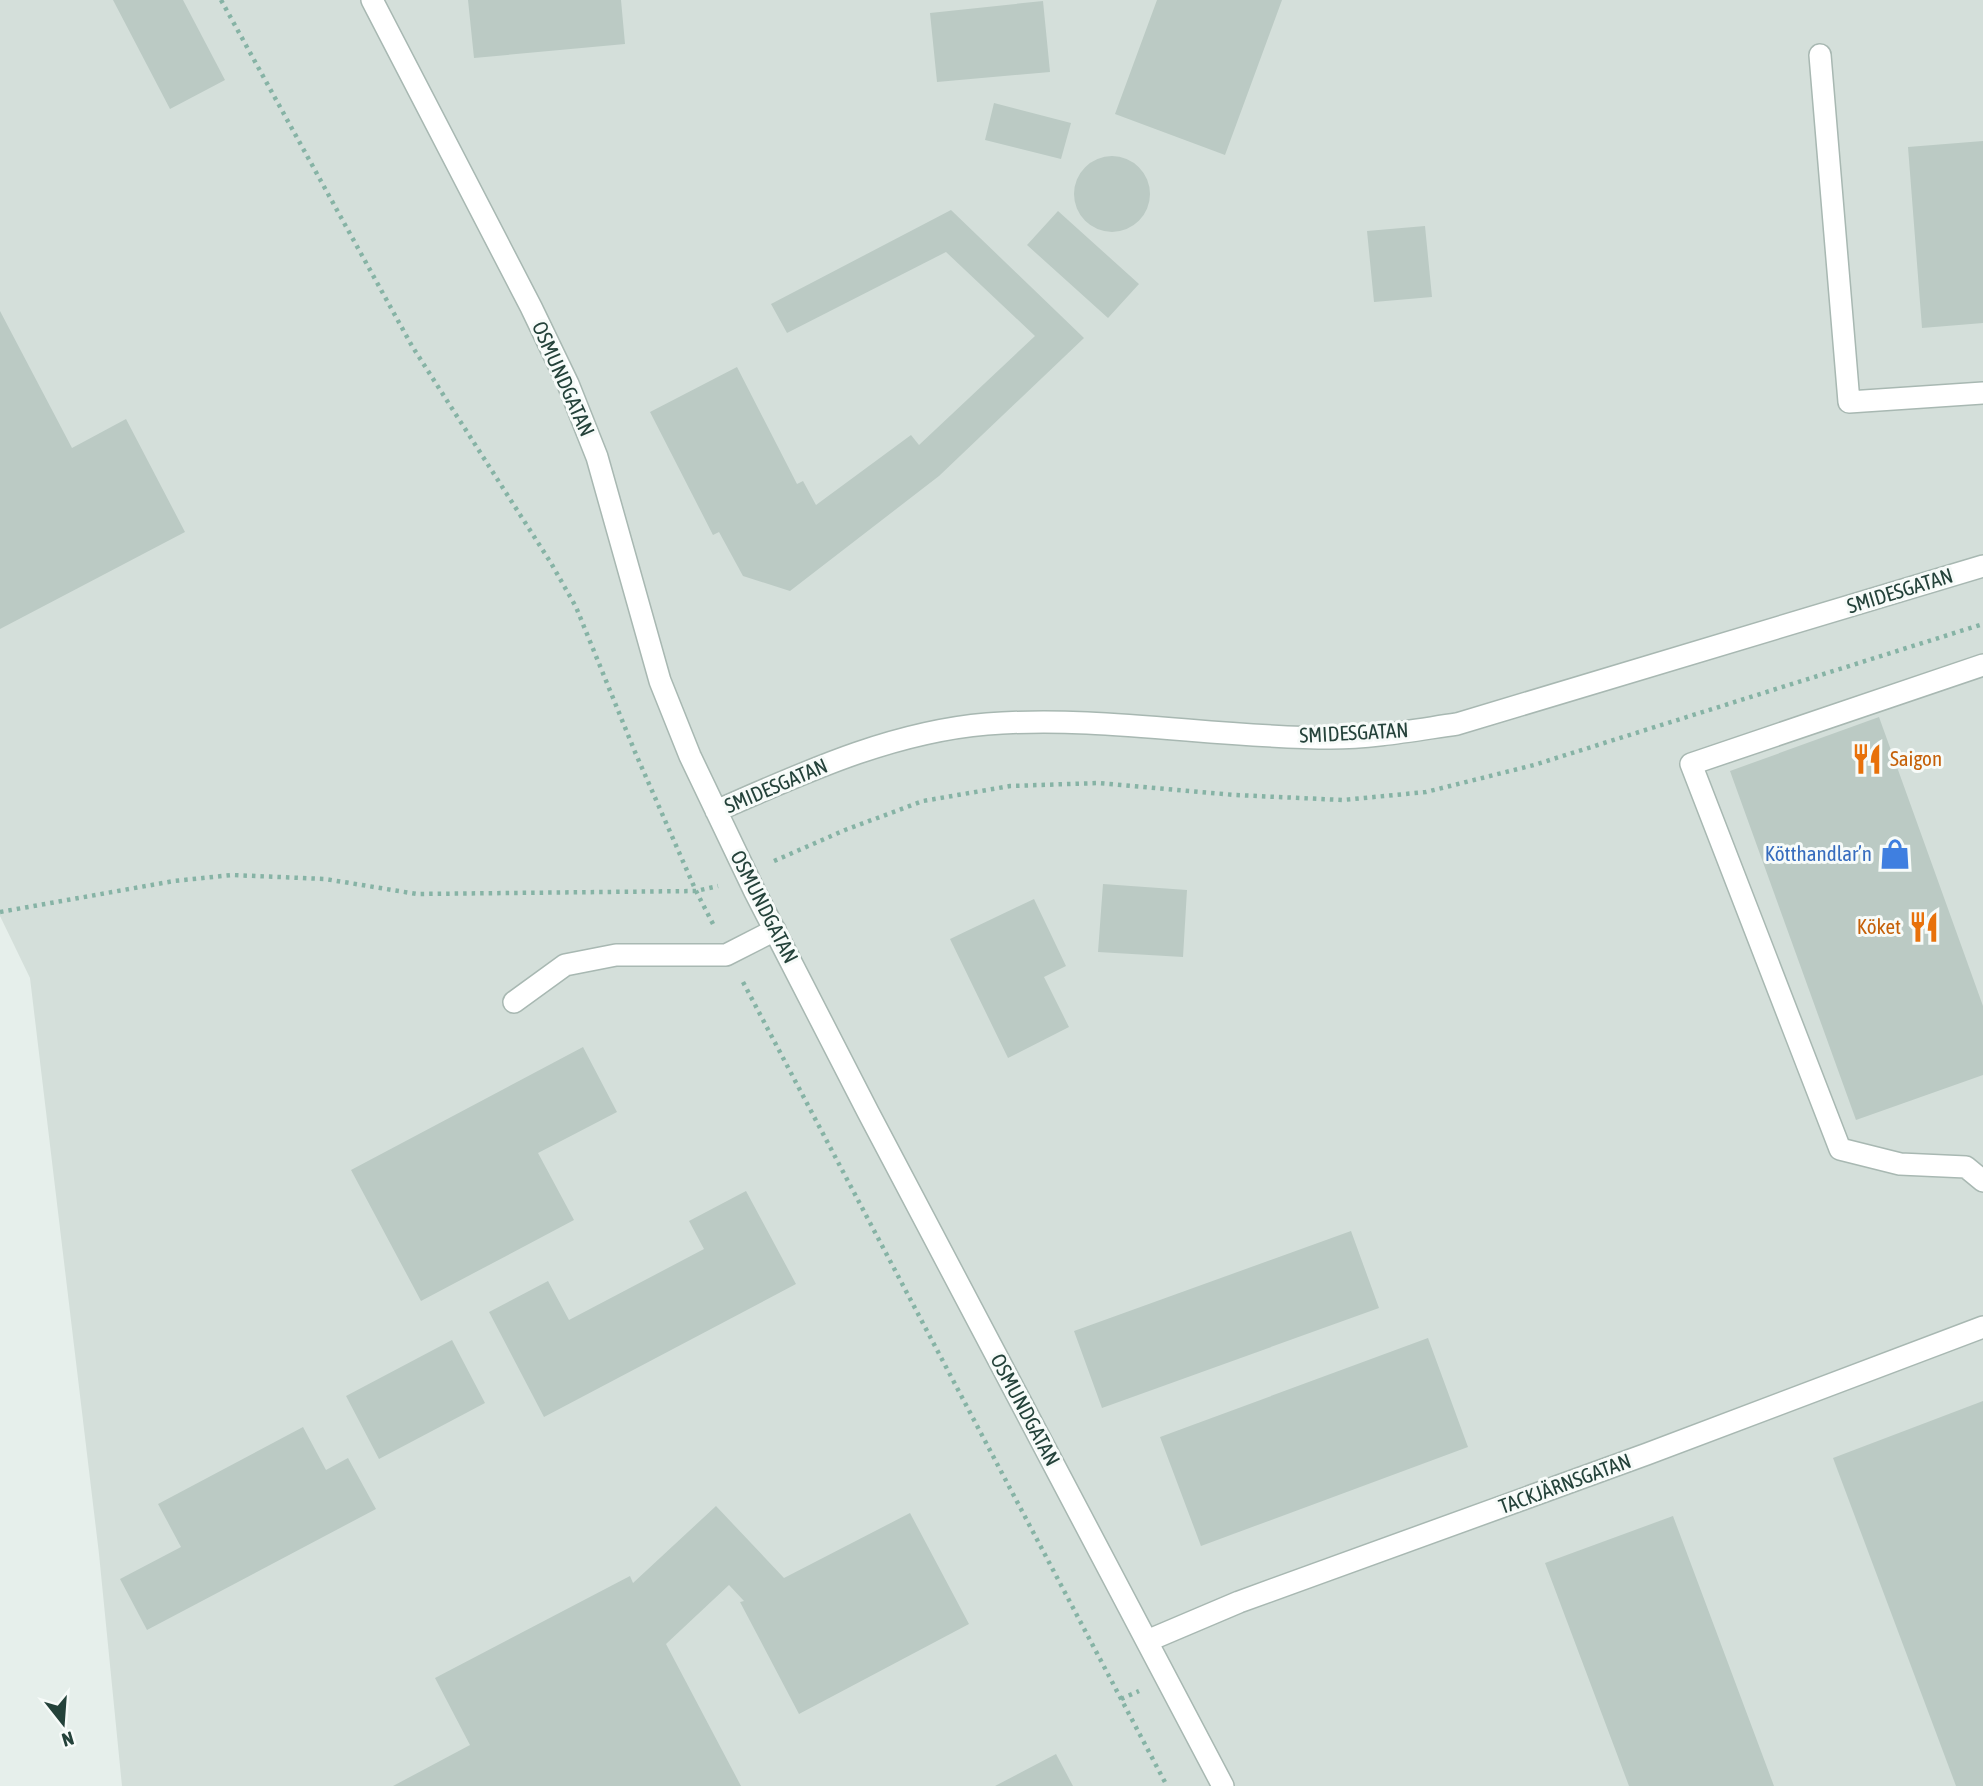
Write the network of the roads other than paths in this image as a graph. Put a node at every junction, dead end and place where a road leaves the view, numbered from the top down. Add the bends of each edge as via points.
1 (372, 0) edge
2 (1820, 55) dead end
3 (1983, 393) edge
4 (1983, 566) edge
5 (1983, 665) edge
6 (716, 811) junction
7 (775, 930) junction
8 (514, 1002) dead end
9 (1983, 1181) edge
10 (1983, 1327) edge
11 (1147, 1641) junction
12 (1223, 1786) edge

1 - 6 street, OSMUNDGATAN via 568,384 597,457 660,681
2 - 3 street via 1849,402
4 - 6 street, SMIDESGATAN via 1457,724 1333,738 1068,721 985,724 909,737 855,753
5 - 9 street via 1691,764 1840,1149 1900,1164 1966,1167
6 - 7 street, OSMUNDGATAN
7 - 8 street via 729,955 616,955 565,965
7 - 11 street, OSMUNDGATAN
10 - 11 street, TACKJÄRNSGATAN via 1239,1602
11 - 12 street, OSMUNDGATAN

